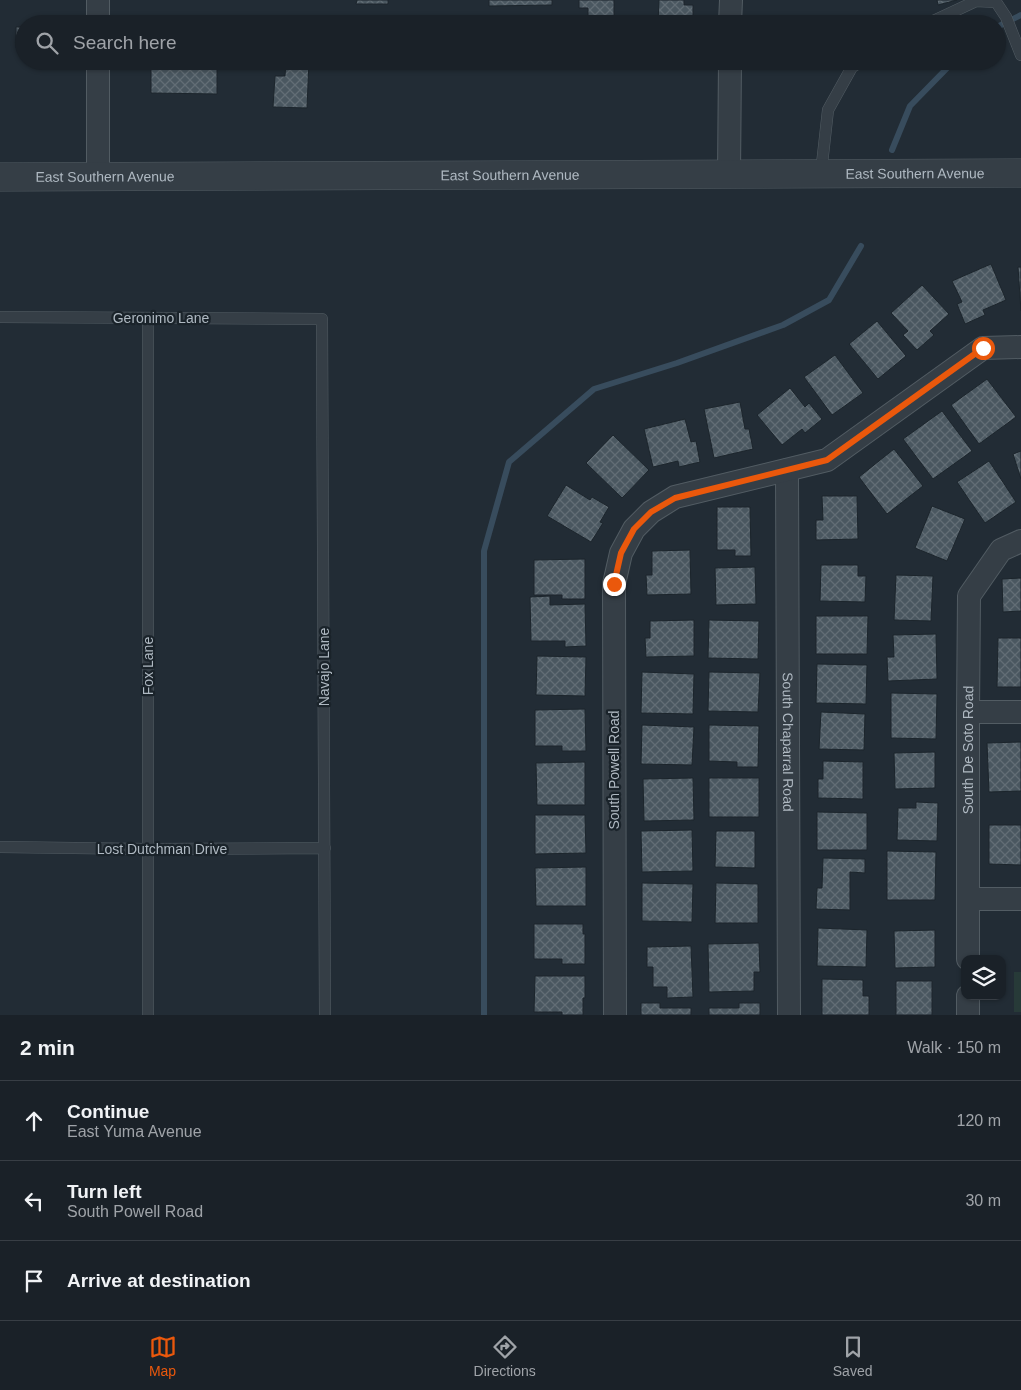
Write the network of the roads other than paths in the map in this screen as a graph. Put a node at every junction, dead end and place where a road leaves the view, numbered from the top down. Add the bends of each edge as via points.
1 (98, 0) edge
2 (731, 0) edge
3 (98, 15) edge
4 (730, 15) edge
5 (946, 15) edge
6 (1005, 15) edge
7 (1006, 17) edge
8 (1021, 55) edge
9 (98, 70) edge
10 (730, 70) edge
11 (850, 70) edge
12 (1021, 172) edge
13 (821, 173) junction
14 (729, 174) junction
15 (0, 177) edge
16 (98, 177) junction
17 (0, 317) edge
18 (148, 318) junction
19 (322, 319) joint
20 (1021, 347) edge
21 (787, 470) junction
22 (1021, 541) edge
23 (968, 712) junction
24 (1021, 712) edge
25 (0, 847) edge
26 (325, 848) junction
27 (148, 849) junction
28 (968, 899) junction
29 (1021, 899) edge
30 (968, 955) edge
31 (968, 1000) edge
32 (148, 1015) edge
33 (325, 1015) edge
34 (615, 1015) edge
35 (789, 1015) edge
36 (968, 1015) edge

1 - 3 street
2 - 4 street
5 - 6 lane via 976,1 996,2
7 - 8 lane
9 - 16 street
10 - 14 street
11 - 13 lane via 828,110
12 - 13 street, East Southern Avenue
13 - 14 street, East Southern Avenue
14 - 16 street, East Southern Avenue
15 - 16 street, East Southern Avenue
17 - 18 lane, Geronimo Lane
18 - 19 lane, Geronimo Lane
18 - 27 lane, Fox Lane
19 - 26 lane, Navajo Lane
20 - 21 street, South Powell Road via 983,348 827,460
21 - 34 street, South Powell Road via 675,498 651,512 634,529 621,553 614,584
21 - 35 street, South Chaparral Road
22 - 23 street, South De Soto Road via 1001,550 969,596
23 - 24 street
23 - 28 street, South De Soto Road
25 - 27 lane, Lost Dutchman Drive
26 - 27 lane, Lost Dutchman Drive
26 - 33 lane, Navajo Lane
27 - 32 lane, Fox Lane
28 - 29 street
28 - 30 street, South De Soto Road
31 - 36 street

